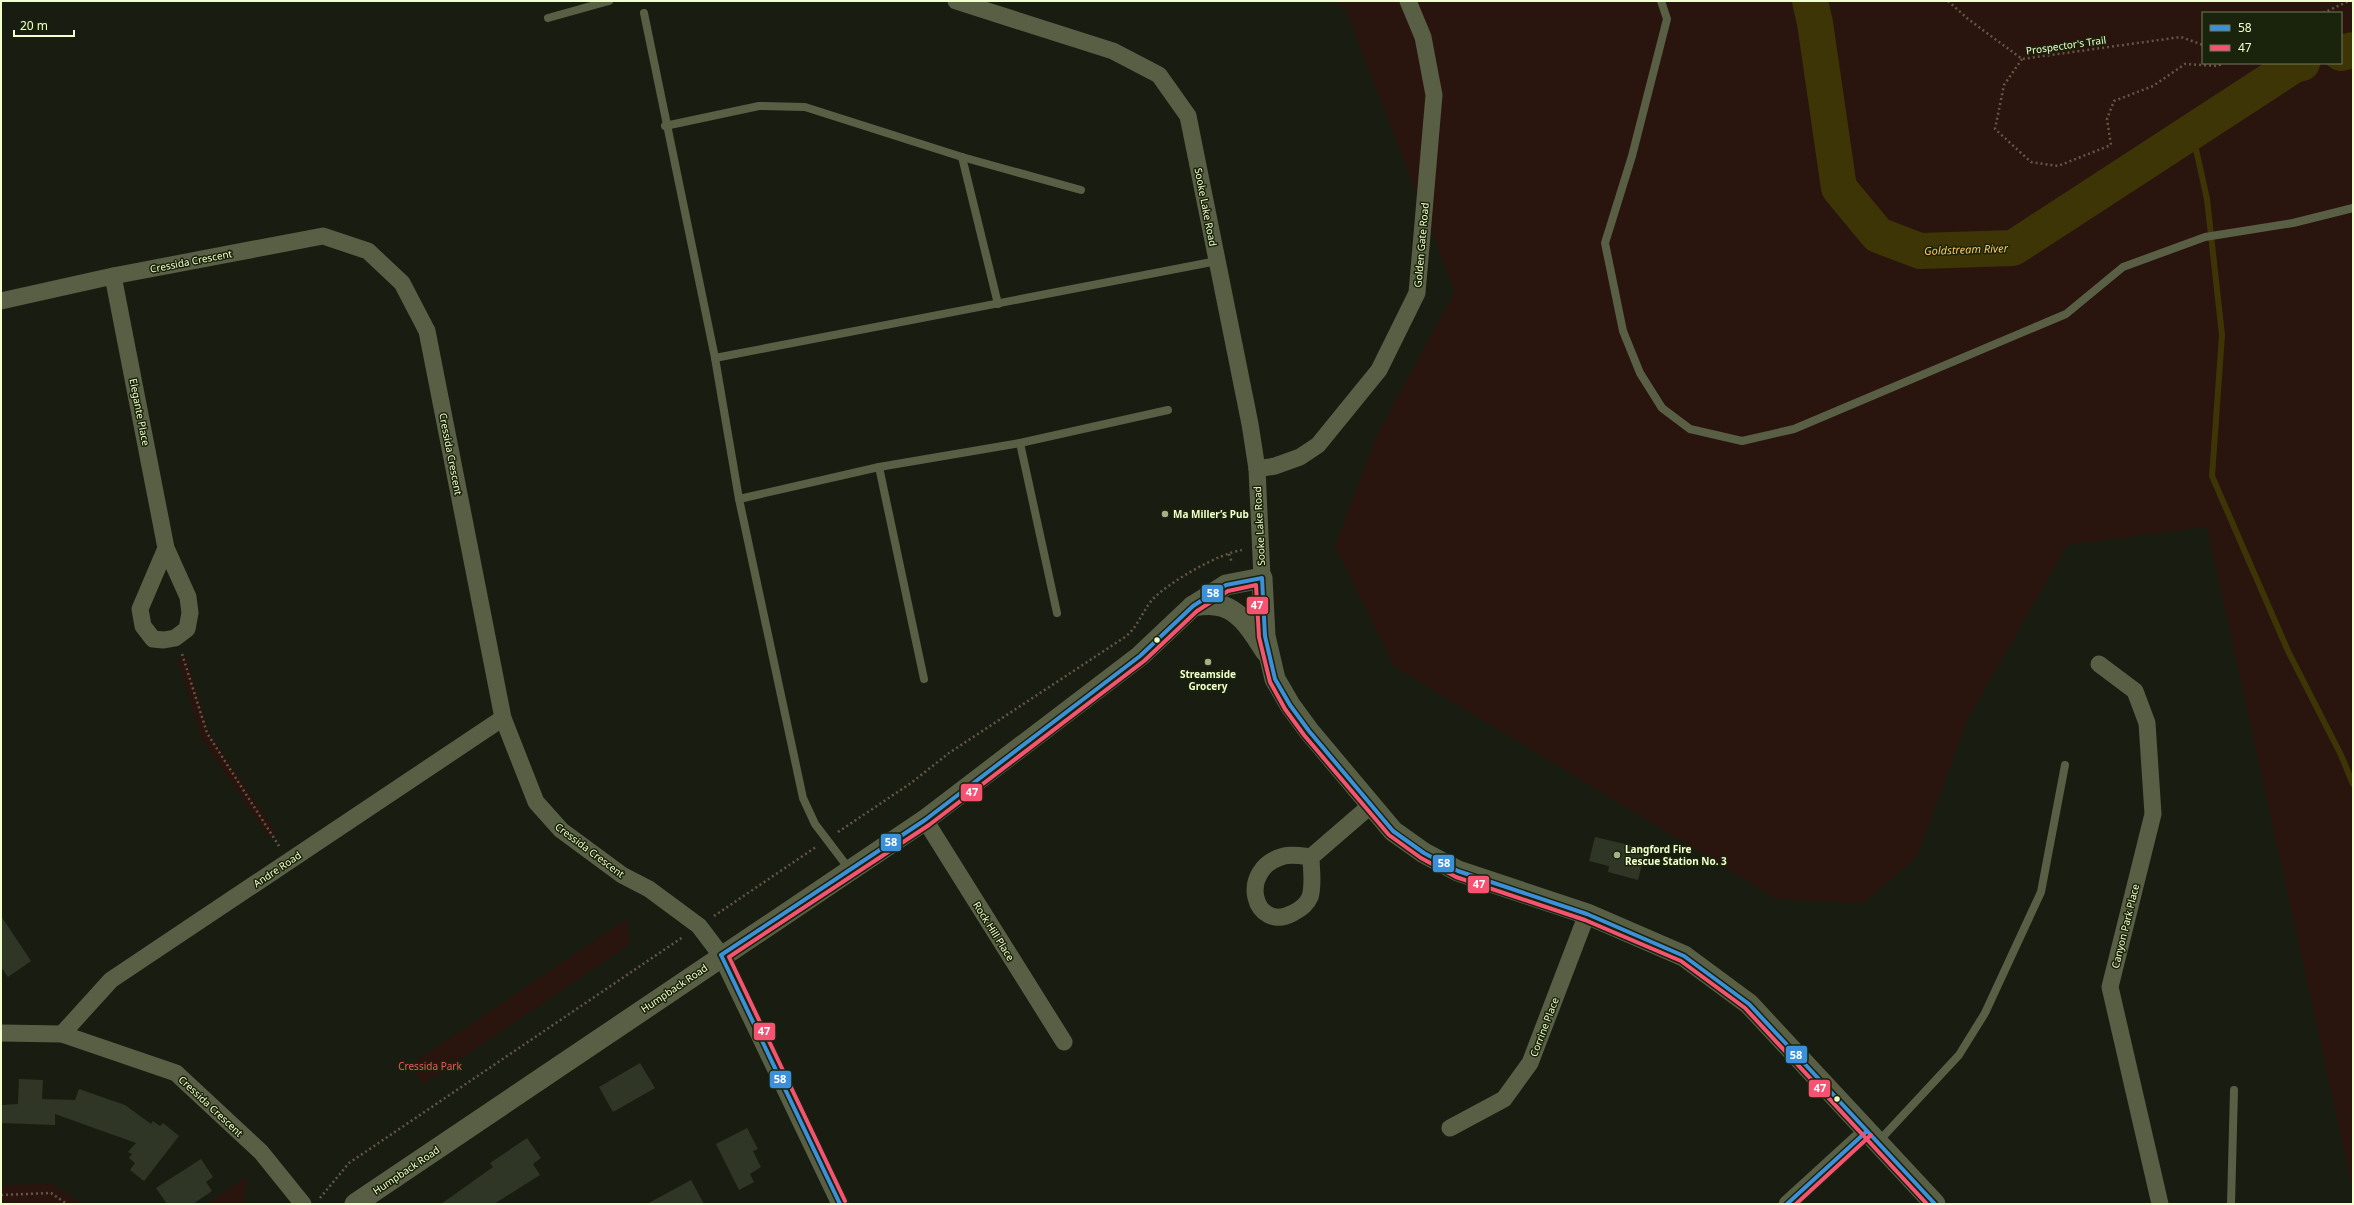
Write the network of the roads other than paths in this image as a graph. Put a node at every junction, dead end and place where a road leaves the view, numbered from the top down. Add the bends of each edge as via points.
1 (609, 1) edge
2 (956, 1) edge
3 (1408, 1) edge
4 (1661, 1) edge
5 (644, 13) dead end
6 (548, 18) dead end
7 (666, 126) junction
8 (962, 157) junction
9 (1081, 190) dead end
10 (2353, 208) edge
11 (1217, 261) junction
12 (113, 276) junction
13 (1, 301) edge
14 (998, 304) junction
15 (715, 358) junction
16 (1168, 410) dead end
17 (1020, 443) junction
18 (879, 467) junction
19 (1257, 469) junction
20 (739, 499) junction
21 (166, 548) junction
22 (1262, 578) junction
23 (1193, 606) junction
24 (1057, 613) dead end
25 (1269, 656) junction
26 (2099, 664) dead end
27 (924, 679) dead end
28 (503, 718) junction
29 (2065, 765) dead end
30 (1370, 806) junction
31 (925, 820) junction
32 (1311, 857) dead end
33 (850, 870) junction
34 (1586, 914) junction
35 (721, 955) junction
36 (1, 1033) edge
37 (62, 1034) junction
38 (1064, 1042) dead end
39 (2234, 1090) dead end
40 (1450, 1128) dead end
41 (1872, 1137) junction
42 (835, 1202) edge
43 (303, 1204) edge
44 (355, 1204) edge
45 (1787, 1204) edge
46 (1935, 1204) edge
47 (2160, 1204) edge
48 (2231, 1204) edge

1 - 6 lane
2 - 11 street, Sooke Lake Road via 1113,50 1159,75 1188,116
3 - 19 street, Golden Gate Road via 1424,37 1434,95 1417,293 1379,370 1318,446 1300,457
4 - 10 lane via 1667,19 1632,156 1605,243 1623,330 1640,373 1662,408 1690,429 1742,440 1794,429 2066,314 2123,268 2205,237 2293,223
5 - 7 lane
7 - 8 lane via 759,106 805,107
7 - 15 lane
8 - 9 lane
8 - 14 lane
11 - 14 lane
11 - 19 street, Sooke Lake Road
12 - 13 street, Cressida Crescent
12 - 21 street, Elegante Place
12 - 28 street, Cressida Crescent via 324,236 368,251 402,283 427,331
14 - 15 lane
15 - 20 lane
16 - 17 lane
17 - 18 lane
17 - 24 lane
18 - 20 lane
18 - 27 lane
19 - 22 street, Sooke Lake Road
20 - 33 lane via 803,798 815,824
21 - 21 street, Elegante Place via 140,609 143,626 153,639 164,640 175,638 187,629 190,614 188,597
22 - 23 street, Humpback Road via 1226,585
22 - 25 street, Sooke Lake Road
23 - 25 street via 1216,604 1234,612 1248,625
23 - 31 street, Humpback Road via 1140,656
25 - 30 street, Sooke Lake Road via 1276,679 1290,705
26 - 47 street, Canyon Park Place via 2135,692 2147,723 2153,814 2110,987
28 - 35 street, Cressida Crescent via 536,802 561,830 622,876 649,889 699,926
28 - 37 street, Andre Road via 111,980
29 - 41 lane via 2041,892 1985,1013 1959,1055
30 - 32 street
30 - 34 street, Sooke Lake Road via 1393,831 1424,853 1458,871
31 - 33 street, Humpback Road
31 - 38 street, Rock Hill Place
33 - 35 street, Humpback Road
34 - 40 street, Corrine Place via 1530,1063 1504,1098
34 - 41 street, Sooke Lake Road via 1684,956 1749,1004
35 - 42 street, Cressida Crescent
35 - 44 street, Humpback Road
36 - 37 street, Cressida Crescent
37 - 43 street, Cressida Crescent via 176,1074 260,1152
39 - 48 lane
41 - 45 street
41 - 46 street, Sooke Lake Road

